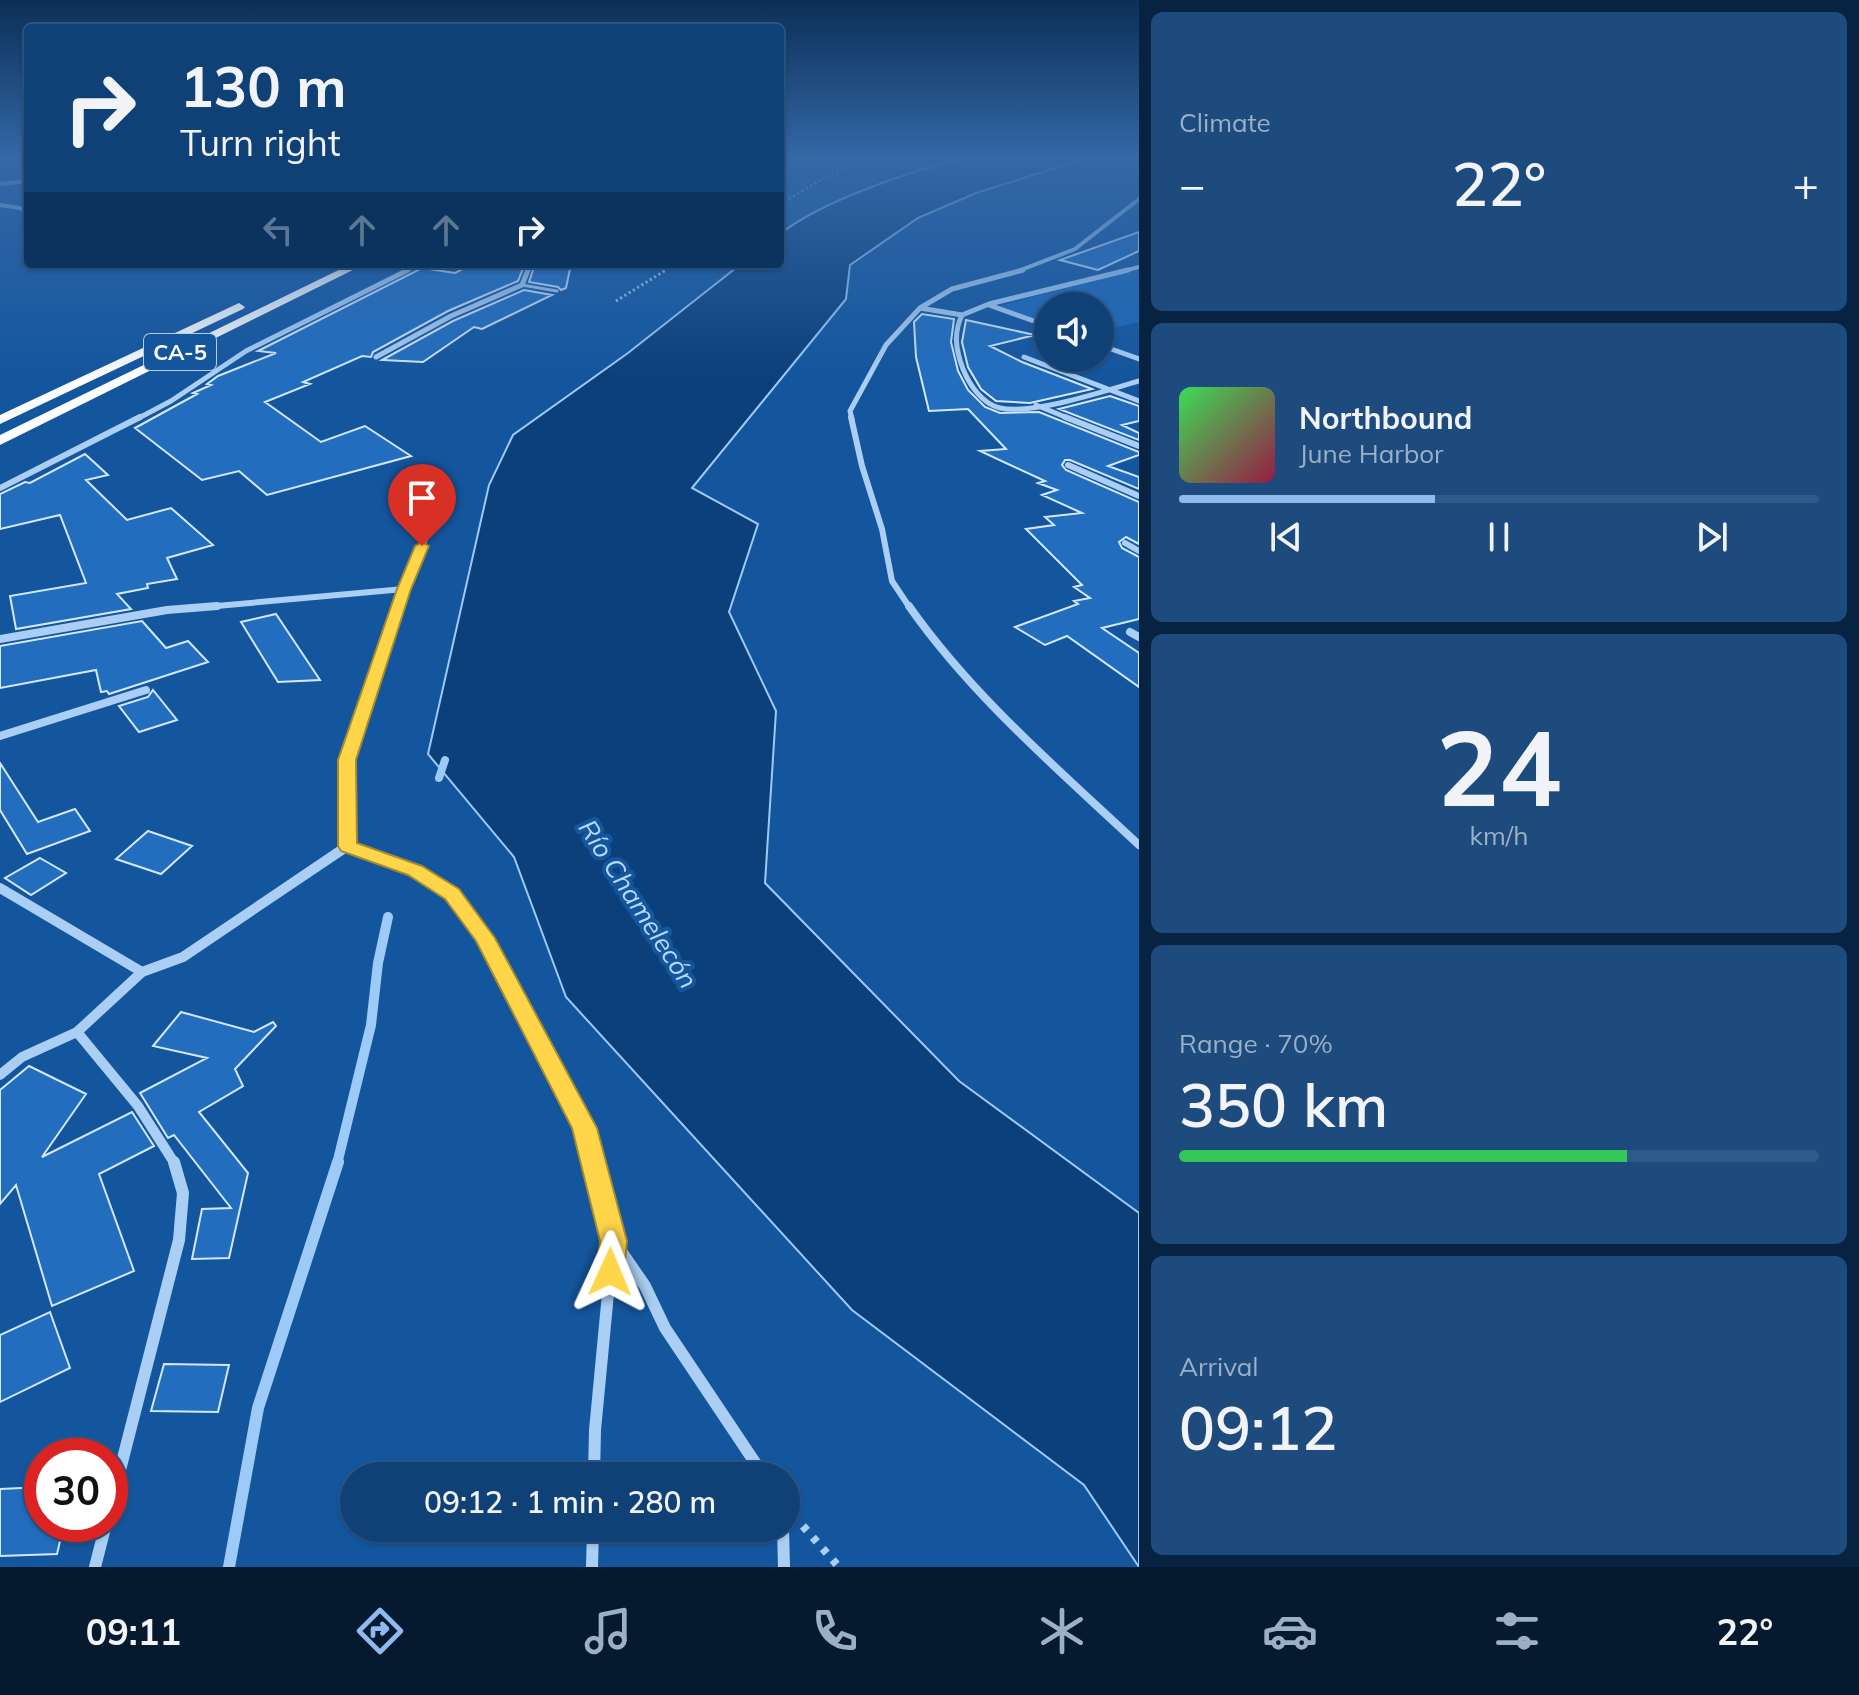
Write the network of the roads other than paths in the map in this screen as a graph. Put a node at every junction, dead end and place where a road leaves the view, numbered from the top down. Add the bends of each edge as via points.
1 (1099, 230) edge
2 (1139, 267) edge
3 (322, 268) edge
4 (352, 268) edge
5 (411, 268) edge
6 (528, 268) edge
7 (522, 285) junction
8 (557, 291) dead end
9 (989, 304) junction
10 (920, 308) junction
11 (962, 315) junction
12 (1034, 321) edge
13 (1114, 350) edge
14 (376, 357) dead end
15 (1024, 357) dead end
16 (1139, 359) edge
17 (1139, 381) edge
18 (1110, 390) junction
19 (1139, 401) edge
20 (1036, 405) junction
21 (0, 420) edge
22 (0, 441) edge
23 (1139, 446) edge
24 (1068, 465) dead end
25 (0, 488) edge
26 (1139, 496) edge
27 (431, 524) dead end
28 (1125, 543) dead end
29 (1139, 551) edge
30 (404, 589) junction
31 (1139, 629) edge
32 (1139, 637) edge
33 (0, 639) edge
34 (146, 690) dead end
35 (0, 736) edge
36 (1139, 845) edge
37 (347, 846) junction
38 (0, 888) edge
39 (142, 972) junction
40 (77, 1032) junction
41 (0, 1075) edge
42 (613, 1241) junction
43 (128, 1439) edge
44 (594, 1462) edge
45 (755, 1462) edge
46 (101, 1542) edge
47 (593, 1542) edge
48 (783, 1542) edge
49 (95, 1567) edge
50 (592, 1567) edge
51 (784, 1567) edge

1 - 10 street via 1075,249 952,289
2 - 9 street
3 - 21 highway, CA-5
4 - 22 highway, CA-5
5 - 25 street via 246,351 171,401
6 - 7 street
7 - 8 lane
7 - 14 street
9 - 11 street
9 - 12 street
10 - 11 street
10 - 36 street via 886,345 850,411 892,581 933,640 1036,749
11 - 20 street via 953,334 957,350 967,379 983,399 1004,409
13 - 16 street
15 - 18 street
17 - 18 street
18 - 19 street
18 - 20 street
20 - 23 street
24 - 26 street
27 - 30 street
28 - 29 street
30 - 33 street via 167,610
30 - 37 street via 347,760
31 - 32 street via 1130,632
34 - 35 street
37 - 39 street via 183,957
37 - 42 street via 415,870 452,894 485,938 585,1128
38 - 39 street
39 - 40 street
40 - 41 street via 22,1057
40 - 43 street via 174,1156 182,1185 183,1217 175,1258
42 - 44 street
42 - 45 street
46 - 49 street
47 - 50 street
48 - 51 street

